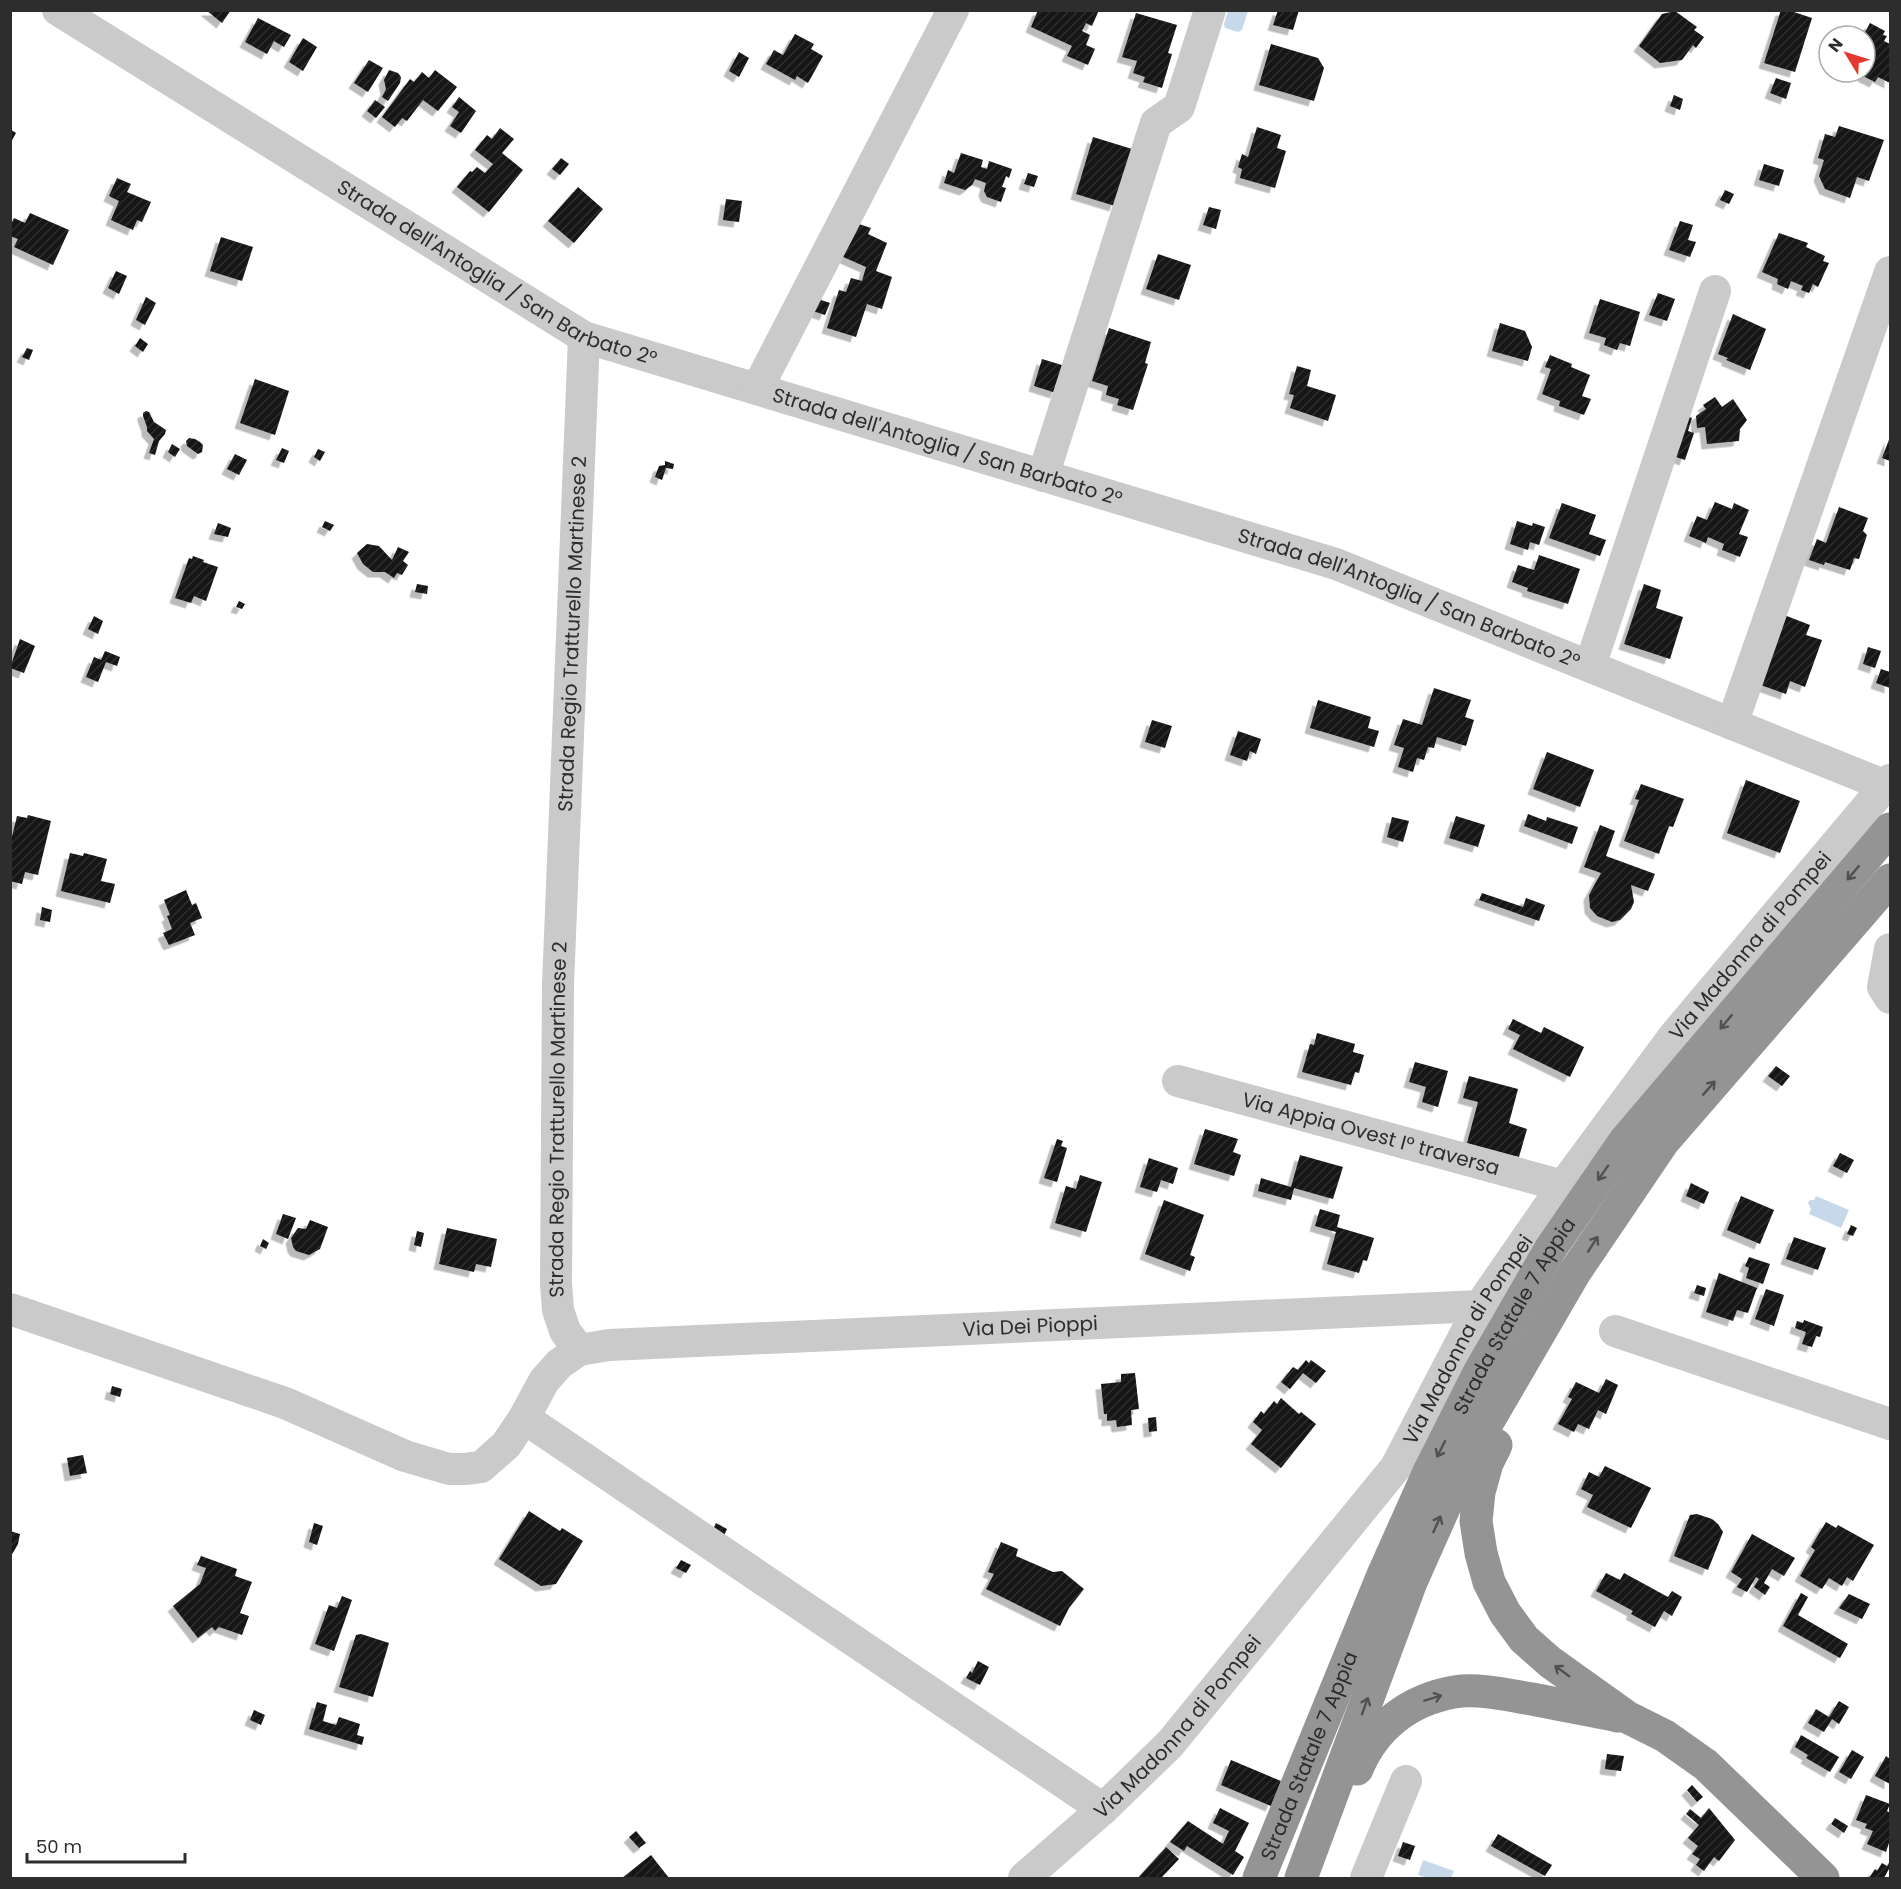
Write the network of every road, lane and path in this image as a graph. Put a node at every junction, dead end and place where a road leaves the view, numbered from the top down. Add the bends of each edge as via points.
1 (58, 10) edge
2 (953, 10) edge
3 (1210, 10) edge
4 (1890, 272) edge
5 (1715, 291) dead end
6 (584, 337) junction
7 (757, 389) junction
8 (1043, 476) junction
9 (1590, 666) junction
10 (1732, 724) junction
11 (1888, 783) edge
12 (1890, 829) edge
13 (1890, 880) edge
14 (1890, 949) edge
15 (1890, 998) edge
16 (1178, 1081) dead end
17 (1563, 1186) junction
18 (1575, 1272) junction
19 (1480, 1305) junction
20 (10, 1309) edge
21 (1615, 1331) dead end
22 (579, 1350) junction
23 (524, 1418) junction
24 (1890, 1424) edge
25 (1627, 1717) junction
26 (1406, 1781) dead end
27 (1103, 1809) junction
28 (1024, 1878) edge
29 (1259, 1878) edge
30 (1301, 1878) edge
31 (1312, 1878) edge
32 (1366, 1878) edge
33 (1823, 1878) edge

1 - 6 street, Strada dell'Antoglia / San Barbato 2°
2 - 7 street
3 - 8 street via 1179,107 1156,123
4 - 10 street
5 - 9 street
6 - 7 street, Strada dell'Antoglia / San Barbato 2°
6 - 22 street, Strada Regio Tratturello Martinese 2 via 558,985 556,1272 558,1310 565,1331
7 - 8 street, Strada dell'Antoglia / San Barbato 2°
8 - 9 street, Strada dell'Antoglia / San Barbato 2° via 1336,564
9 - 10 street, Strada dell'Antoglia / San Barbato 2°
10 - 11 street, Strada dell'Antoglia / San Barbato 2°
11 - 17 street, Via Madonna di Pompei via 1674,1036
12 -> 29 highway, Strada Statale 7 Appia via 1624,1142 1551,1248 1480,1371 1429,1472
18 -> 13 highway, Strada Statale 7 Appia via 1663,1142
14 - 15 street via 1883,987
16 - 17 street, Via Appia Ovest I° traversa
17 - 19 street, Via Madonna di Pompei
25 -> 18 highway via 1524,1639 1489,1582 1476,1521 1486,1463 1556,1329
30 -> 18 highway, Strada Statale 7 Appia via 1411,1582 1443,1510 1479,1437
19 - 22 street, Via Dei Pioppi via 609,1345
19 - 27 street, Via Madonna di Pompei via 1396,1467 1170,1744
20 - 23 street via 285,1403 405,1456 449,1469 481,1467 506,1445
21 - 24 street
22 - 23 street via 544,1381
23 - 27 street
31 -> 25 highway via 1364,1751 1386,1724 1415,1704 1455,1692 1494,1692
25 - 33 highway via 1665,1736 1706,1765
26 - 32 street
27 - 28 street, Via Madonna di Pompei

